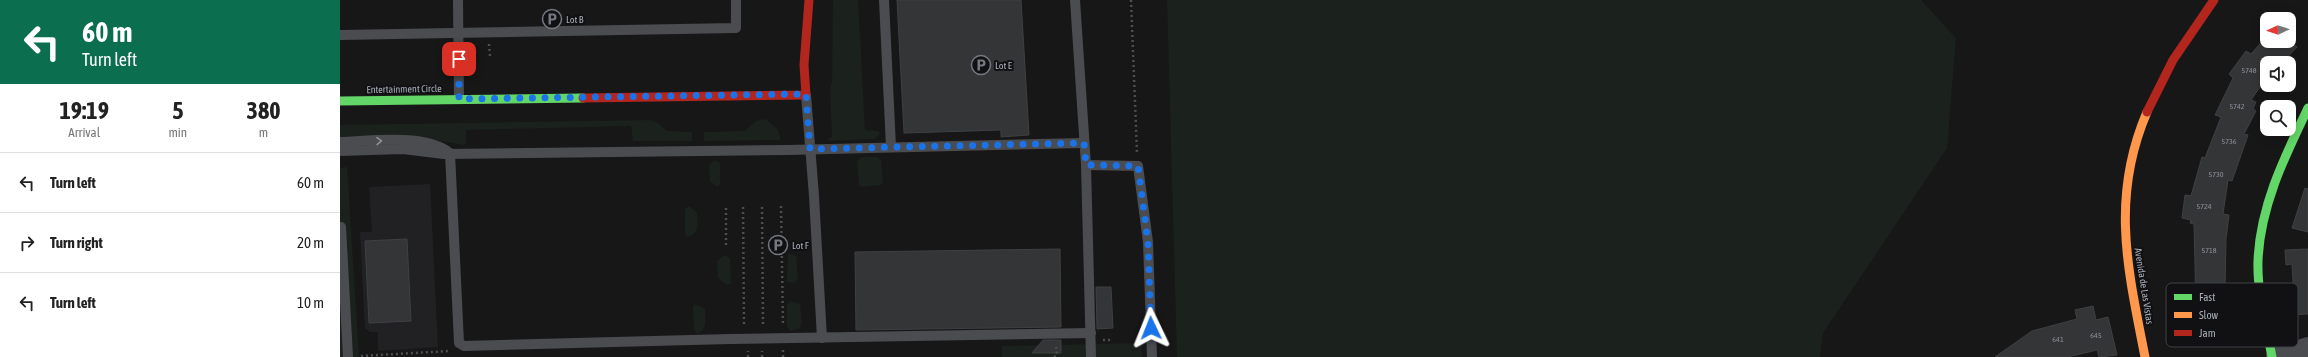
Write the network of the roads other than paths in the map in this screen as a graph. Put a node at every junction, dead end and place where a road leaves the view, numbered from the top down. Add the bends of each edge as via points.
1 (458, 0) edge
2 (736, 0) edge
3 (809, 0) edge
4 (884, 0) edge
5 (1075, 0) edge
6 (2214, 0) edge
7 (458, 33) junction
8 (340, 35) edge
9 (806, 94) junction
10 (459, 99) junction
11 (340, 101) edge
12 (2308, 108) edge
13 (340, 142) edge
14 (1084, 143) junction
15 (891, 147) junction
16 (810, 149) junction
17 (340, 150) edge
18 (450, 153) junction
19 (1086, 165) junction
20 (340, 225) edge
21 (2258, 283) edge
22 (1091, 334) junction
23 (822, 338) junction
24 (2270, 347) edge
25 (2308, 347) edge
26 (348, 357) edge
27 (1091, 357) edge
28 (1152, 357) edge
29 (2145, 357) edge
30 (2272, 357) edge
31 (2276, 357) edge

1 - 7 lane
2 - 7 lane via 736,28
3 - 9 street via 804,65
4 - 15 lane
5 - 14 lane
6 - 29 street, Avenida de Las Vistas via 2179,46 2151,97 2141,125 2128,179 2126,259
7 - 8 lane
7 - 10 lane
9 - 10 street, Entertainment Circle
9 - 16 lane
10 - 11 street, Entertainment Circle
12 - 21 street via 2267,203 2258,245
13 -> 18 lane via 403,140 434,145
14 - 15 lane
14 - 19 lane
15 - 16 lane
16 - 18 lane
16 - 23 lane
17 - 18 lane via 403,149
18 - 23 lane via 459,342 464,346
19 - 22 lane
19 - 28 lane via 1138,166 1148,242
20 - 26 lane
22 - 23 lane
22 - 27 lane
24 - 30 street
25 - 31 street

